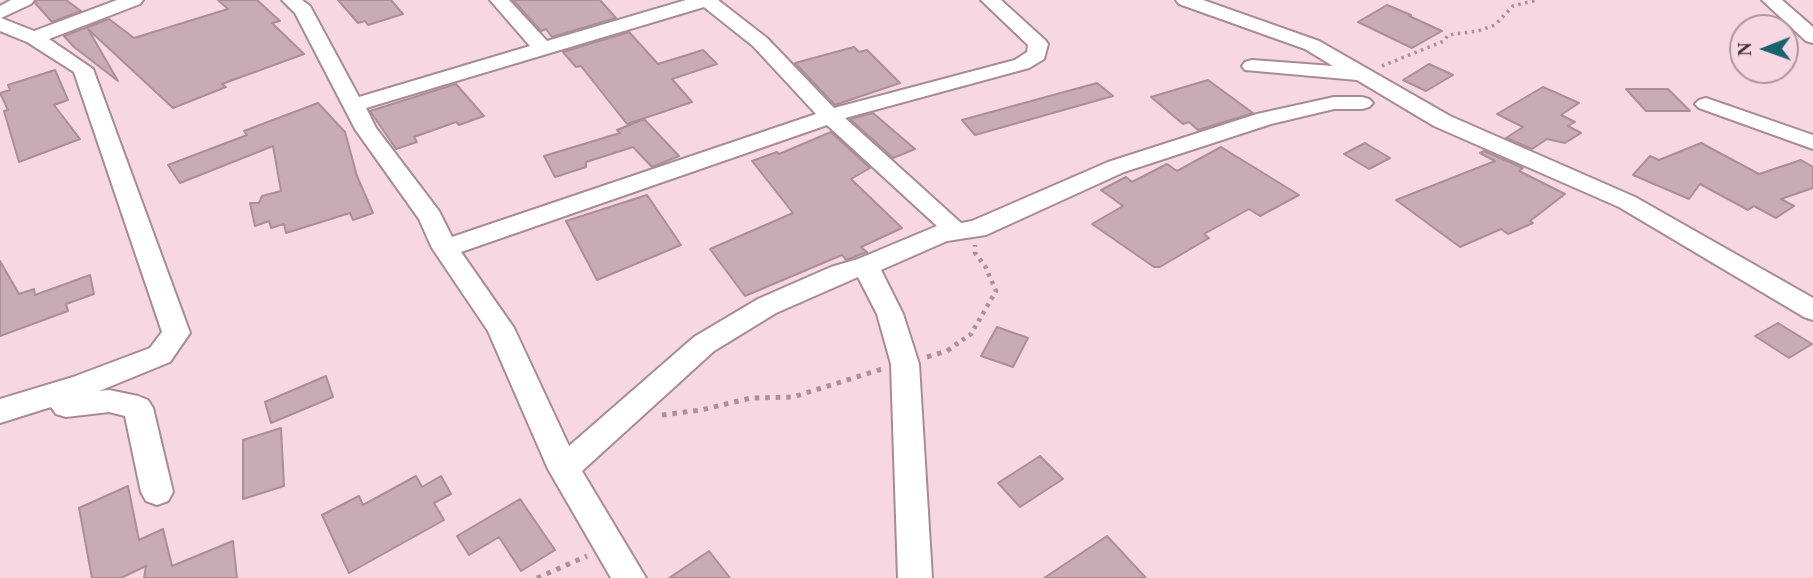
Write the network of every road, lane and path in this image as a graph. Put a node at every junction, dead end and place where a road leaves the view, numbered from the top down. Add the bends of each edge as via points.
1 (25, 0) edge
2 (134, 0) edge
3 (291, 0) edge
4 (499, 0) edge
5 (706, 0) edge
6 (990, 0) edge
7 (1185, 0) edge
8 (1537, 0) edge
9 (1771, 0) edge
10 (1217, 7) edge
11 (0, 13) edge
12 (0, 24) edge
13 (1813, 37) edge
14 (34, 38) junction
15 (543, 49) junction
16 (1252, 66) dead end
17 (1361, 74) junction
18 (1362, 103) junction
19 (1706, 104) dead end
20 (354, 105) junction
21 (830, 116) junction
22 (1442, 121) junction
23 (1813, 142) edge
24 (966, 231) junction
25 (445, 248) junction
26 (866, 266) junction
27 (1813, 310) edge
28 (905, 364) junction
29 (58, 393) junction
30 (0, 411) edge
31 (650, 416) dead end
32 (564, 469) junction
33 (157, 492) dead end
34 (610, 546) junction
35 (537, 578) edge
36 (629, 578) edge
37 (915, 578) edge

1 - 11 street
2 - 14 street
3 - 20 street via 303,10
4 - 15 street
5 - 15 street
5 - 21 street via 760,43
6 - 21 street via 1038,44 1037,55 1023,64
7 - 10 street
8 - 17 path via 1513,6 1495,25 1447,35 1444,41
9 - 13 street
10 - 17 street via 1312,45
12 - 14 street
14 - 29 street via 83,69 176,333 160,355
15 - 20 street
16 - 17 street
17 - 18 street
17 - 22 street
18 - 22 street
18 - 24 street via 1334,103 1265,119 1116,167
19 - 23 street
20 - 25 street via 366,129 430,217
21 - 24 street
21 - 25 street
22 - 27 street via 1627,201
24 - 26 street via 942,233
24 - 28 path via 996,291 971,334 947,351
25 - 32 street via 500,328
26 - 28 street via 890,314
26 - 32 street via 767,306 704,344
28 - 31 path via 793,397 751,398
28 - 37 street
29 - 30 street
29 - 33 street via 66,406 109,401 138,408
32 - 34 street
34 - 35 path
34 - 36 street

